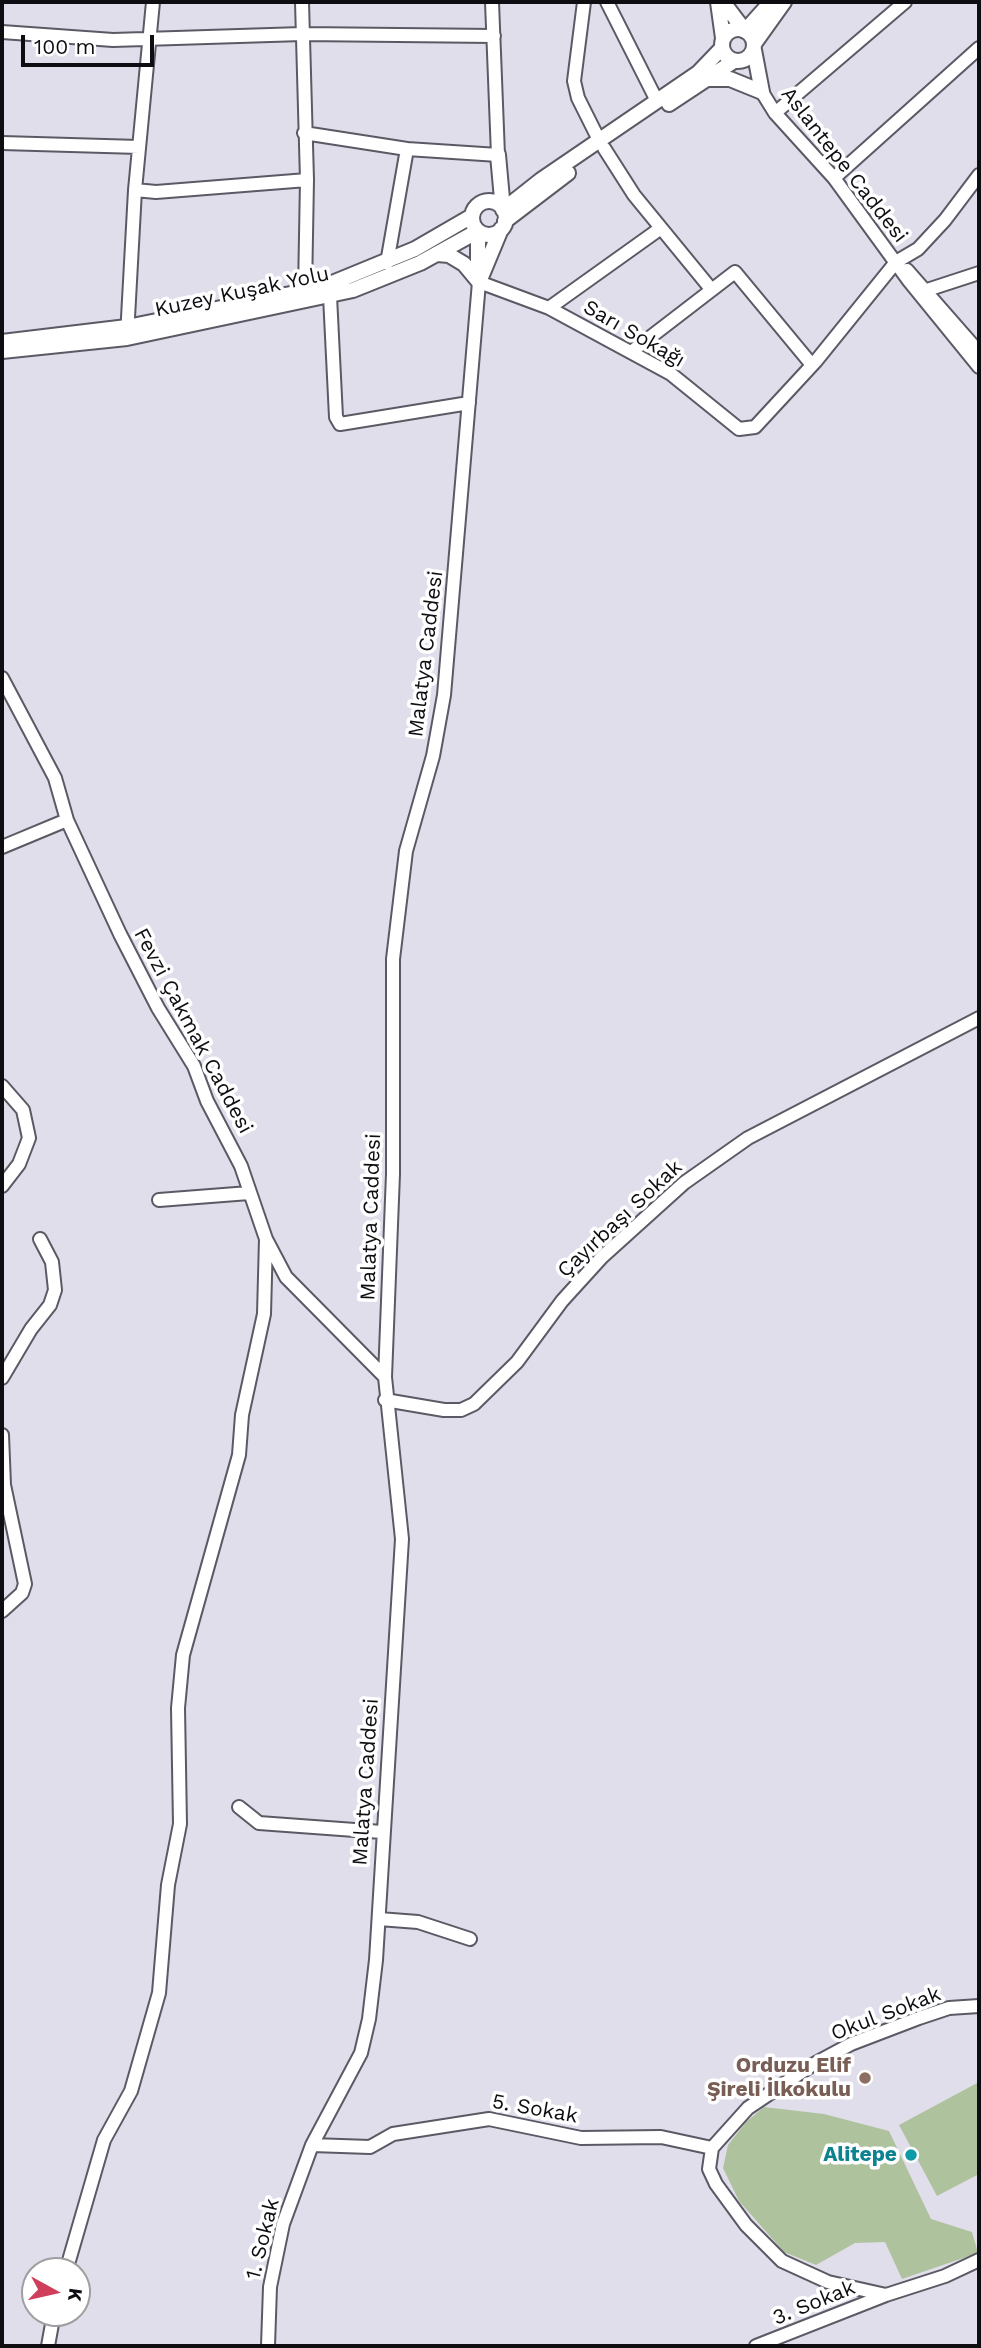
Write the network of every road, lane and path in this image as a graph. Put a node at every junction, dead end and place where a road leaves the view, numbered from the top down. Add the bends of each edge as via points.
1 (153, 2) edge
2 (302, 2) edge
3 (492, 2) edge
4 (584, 2) edge
5 (607, 2) edge
6 (718, 2) edge
7 (723, 2) edge
8 (771, 2) edge
9 (784, 2) edge
10 (905, 2) edge
11 (745, 31) junction
12 (2, 32) edge
13 (302, 34) junction
14 (494, 36) junction
15 (150, 38) junction
16 (722, 43) junction
17 (754, 47) junction
18 (979, 48) edge
19 (735, 62) junction
20 (706, 79) junction
21 (762, 92) junction
22 (657, 101) junction
23 (775, 113) junction
24 (304, 133) junction
25 (2, 142) edge
26 (602, 144) junction
27 (139, 147) junction
28 (407, 149) junction
29 (498, 155) junction
30 (979, 175) edge
31 (834, 178) junction
32 (307, 180) junction
33 (135, 190) junction
34 (500, 190) junction
35 (519, 198) junction
36 (485, 201) junction
37 (472, 216) junction
38 (503, 220) junction
39 (661, 228) junction
40 (478, 231) junction
41 (438, 254) junction
42 (387, 262) junction
43 (896, 262) junction
44 (979, 273) edge
45 (479, 282) junction
46 (711, 289) junction
47 (927, 290) junction
48 (305, 291) junction
49 (330, 296) junction
50 (549, 308) junction
51 (127, 333) junction
52 (2, 342) edge
53 (2, 351) edge
54 (631, 352) junction
55 (979, 352) edge
56 (811, 365) junction
57 (979, 367) edge
58 (469, 403) junction
59 (3, 686) edge
60 (67, 820) junction
61 (2, 847) edge
62 (979, 1018) edge
63 (2, 1086) edge
64 (2, 1186) edge
65 (249, 1193) junction
66 (159, 1200) dead end
67 (40, 1239) dead end
68 (266, 1239) junction
69 (385, 1377) junction
70 (2, 1378) edge
71 (385, 1400) junction
72 (2, 1436) edge
73 (2, 1611) edge
74 (239, 1807) dead end
75 (382, 1832) junction
76 (379, 1919) junction
77 (470, 1939) dead end
78 (979, 2006) edge
79 (312, 2145) junction
80 (712, 2148) junction
81 (70, 2257) edge
82 (979, 2260) edge
83 (886, 2295) junction
84 (51, 2327) edge
85 (48, 2346) edge
86 (268, 2346) edge
87 (756, 2346) edge

1 - 15 street
2 - 13 street
3 - 14 street
4 - 26 street via 574,81
5 - 22 street
6 - 16 main road
7 - 11 main road
8 - 11 main road
9 - 17 main road
10 - 23 street
11 - 16 main road via 730,31
11 - 17 main road
12 - 15 street
13 - 14 street
13 - 15 street
13 - 24 street
14 - 29 street
15 - 27 street
16 - 19 main road via 726,57
16 - 22 main road via 698,73
17 - 19 main road via 748,59
17 - 21 main road
18 - 31 street
19 - 20 main road
19 - 21 main road
20 - 21 main road via 730,79
20 - 26 main road
21 - 23 street, Aslantepe Caddesi
22 - 26 main road
23 - 31 street, Aslantepe Caddesi
24 - 28 street
24 - 32 street
25 - 27 street
26 - 35 main road
26 - 38 main road
26 - 39 street
27 - 33 street
28 - 29 street
28 - 42 street
29 - 34 main road
29 - 36 main road
30 - 43 street, Sarı Sokağı via 918,249
31 - 43 street, Aslantepe Caddesi
32 - 33 street
32 - 48 street
33 - 51 street
34 - 35 main road
34 - 38 main road
35 - 38 main road
36 - 37 main road via 476,206
36 - 38 main road via 496,202
37 - 40 main road
37 - 42 main road, Kuzey Kuşak Yolu
38 - 40 main road via 489,234
38 - 45 main road
39 - 46 street
39 - 50 street
40 - 41 main road, Kuzey Kuşak Yolu
40 - 45 main road
41 - 45 main road via 464,264
41 - 49 main road, Kuzey Kuşak Yolu via 389,277
42 - 48 main road, Kuzey Kuşak Yolu
43 - 47 street
43 - 56 street, Sarı Sokağı
43 - 57 street
44 - 47 street
45 - 50 street, Sarı Sokağı
45 - 58 street, Malatya Caddesi
46 - 54 street
46 - 56 street via 735,272
47 - 55 street
48 - 51 main road, Kuzey Kuşak Yolu
49 - 51 main road, Kuzey Kuşak Yolu
49 - 58 street via 340,424
50 - 54 street, Sarı Sokağı
51 - 52 main road, Kuzey Kuşak Yolu
51 - 53 main road, Kuzey Kuşak Yolu
54 - 56 street, Sarı Sokağı via 671,374 739,429 755,427
58 - 69 street, Malatya Caddesi via 444,695 433,756 406,851 393,959 393,1174
59 - 60 street, Fevzi Çakmak Caddesi via 55,778
60 - 61 street
60 - 65 street, Fevzi Çakmak Caddesi via 139,971 194,1066
62 - 71 street, Çayırbaşı Sokak via 748,1138 684,1183 594,1266 544,1322 517,1362 474,1404 444,1410
63 - 64 street via 23,1110 29,1138 19,1164
65 - 66 street
65 - 68 street, Fevzi Çakmak Caddesi
67 - 70 street via 52,1262 55,1290
68 - 69 street, Fevzi Çakmak Caddesi via 286,1277
68 - 81 street via 264,1314 242,1415 239,1455 183,1656 178,1708 180,1824 168,1885 159,1993 131,2091 104,2140
69 - 71 street, Malatya Caddesi
71 - 75 street, Malatya Caddesi via 402,1539
72 - 73 street via 4,1485 25,1584 22,1593
74 - 75 street via 258,1823
75 - 76 street, Malatya Caddesi
76 - 77 street via 418,1922
76 - 79 street, Malatya Caddesi via 365,2041
78 - 80 street, Okul Sokak via 949,2008 851,2044 748,2108
79 - 80 street, 5. Sokak via 370,2147 393,2134 489,2119 581,2137 660,2137
79 - 86 street, 1. Sokak via 283,2224 270,2287
80 - 83 street via 709,2169 716,2184 746,2225 782,2262 828,2282
82 - 83 street
83 - 87 street, 3. Sokak
84 - 85 street

